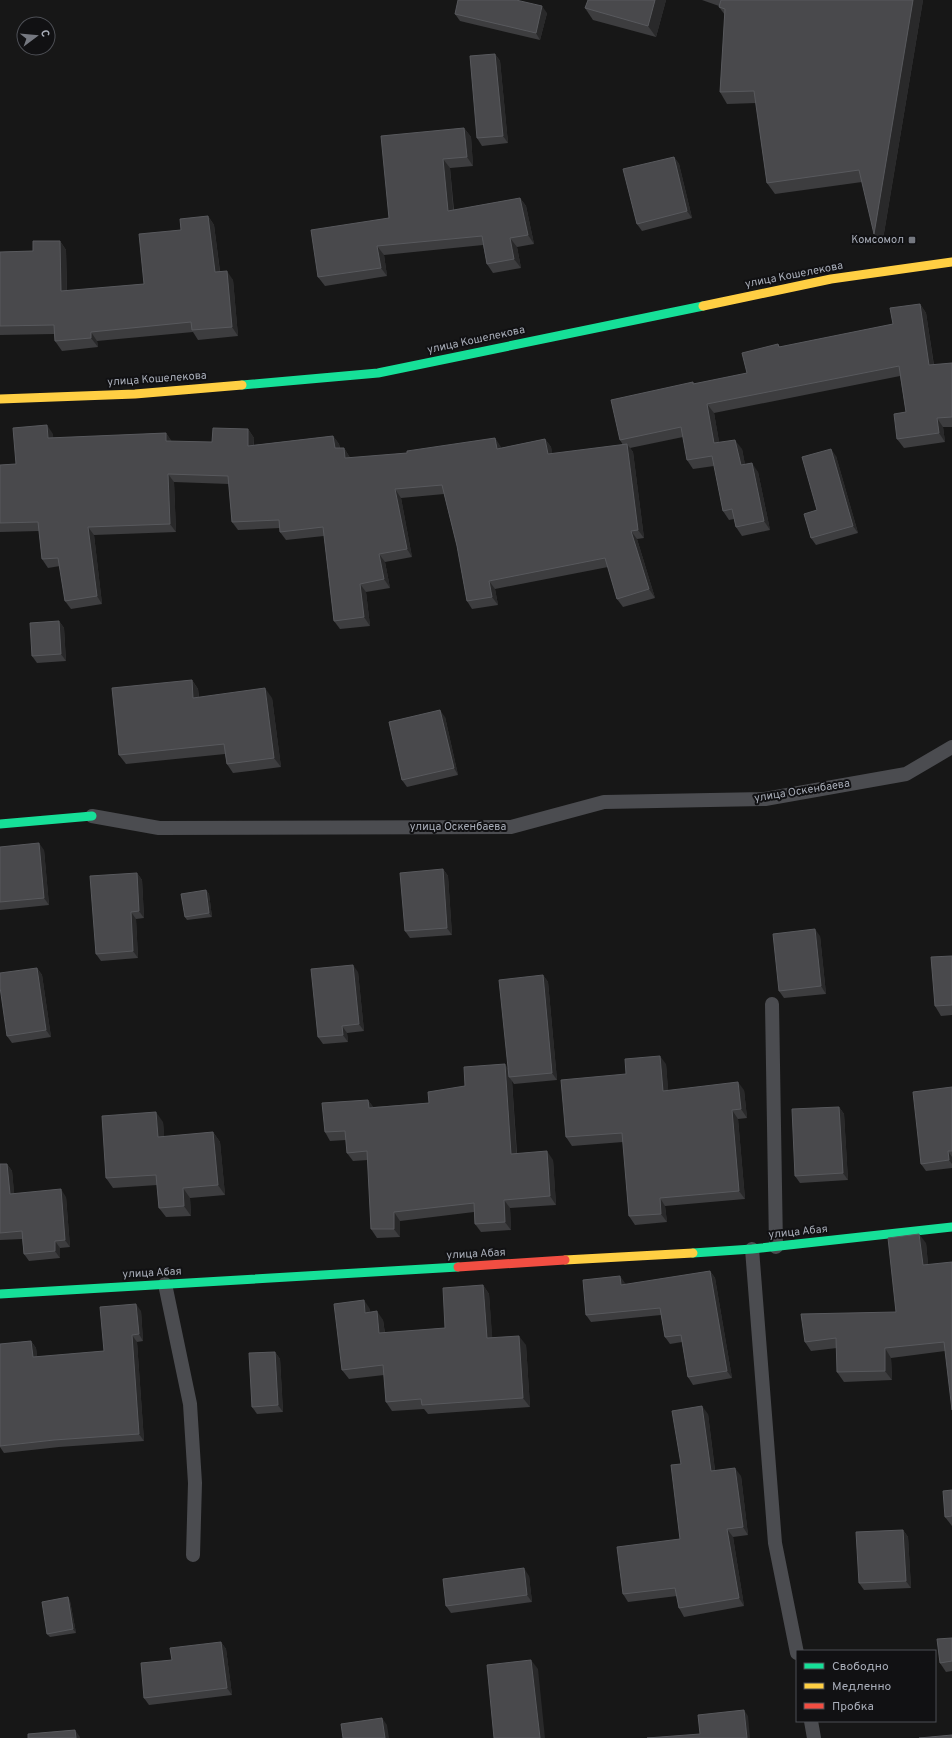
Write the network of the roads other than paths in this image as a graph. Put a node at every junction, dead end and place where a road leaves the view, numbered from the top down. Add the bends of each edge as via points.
1 (952, 262) edge
2 (0, 399) edge
3 (952, 747) edge
4 (92, 816) joint
5 (0, 824) edge
6 (772, 1004) dead end
7 (952, 1228) edge
8 (776, 1247) junction
9 (752, 1249) junction
10 (165, 1284) junction
11 (0, 1294) edge
12 (193, 1555) dead end
13 (796, 1650) edge
14 (811, 1722) edge
15 (814, 1738) edge

1 - 2 street, улица Кошелекова via 830,278 378,373 136,394
3 - 4 lane, улица Оскенбаева via 906,774 766,799 604,802 511,827 159,828
4 - 5 street, улица Оскенбаева
6 - 8 lane
7 - 8 street, улица Абая
8 - 9 street, улица Абая
9 - 10 street, улица Абая
9 - 13 lane via 775,1543
10 - 11 street, улица Абая
10 - 12 lane via 190,1404 195,1483
14 - 15 lane

